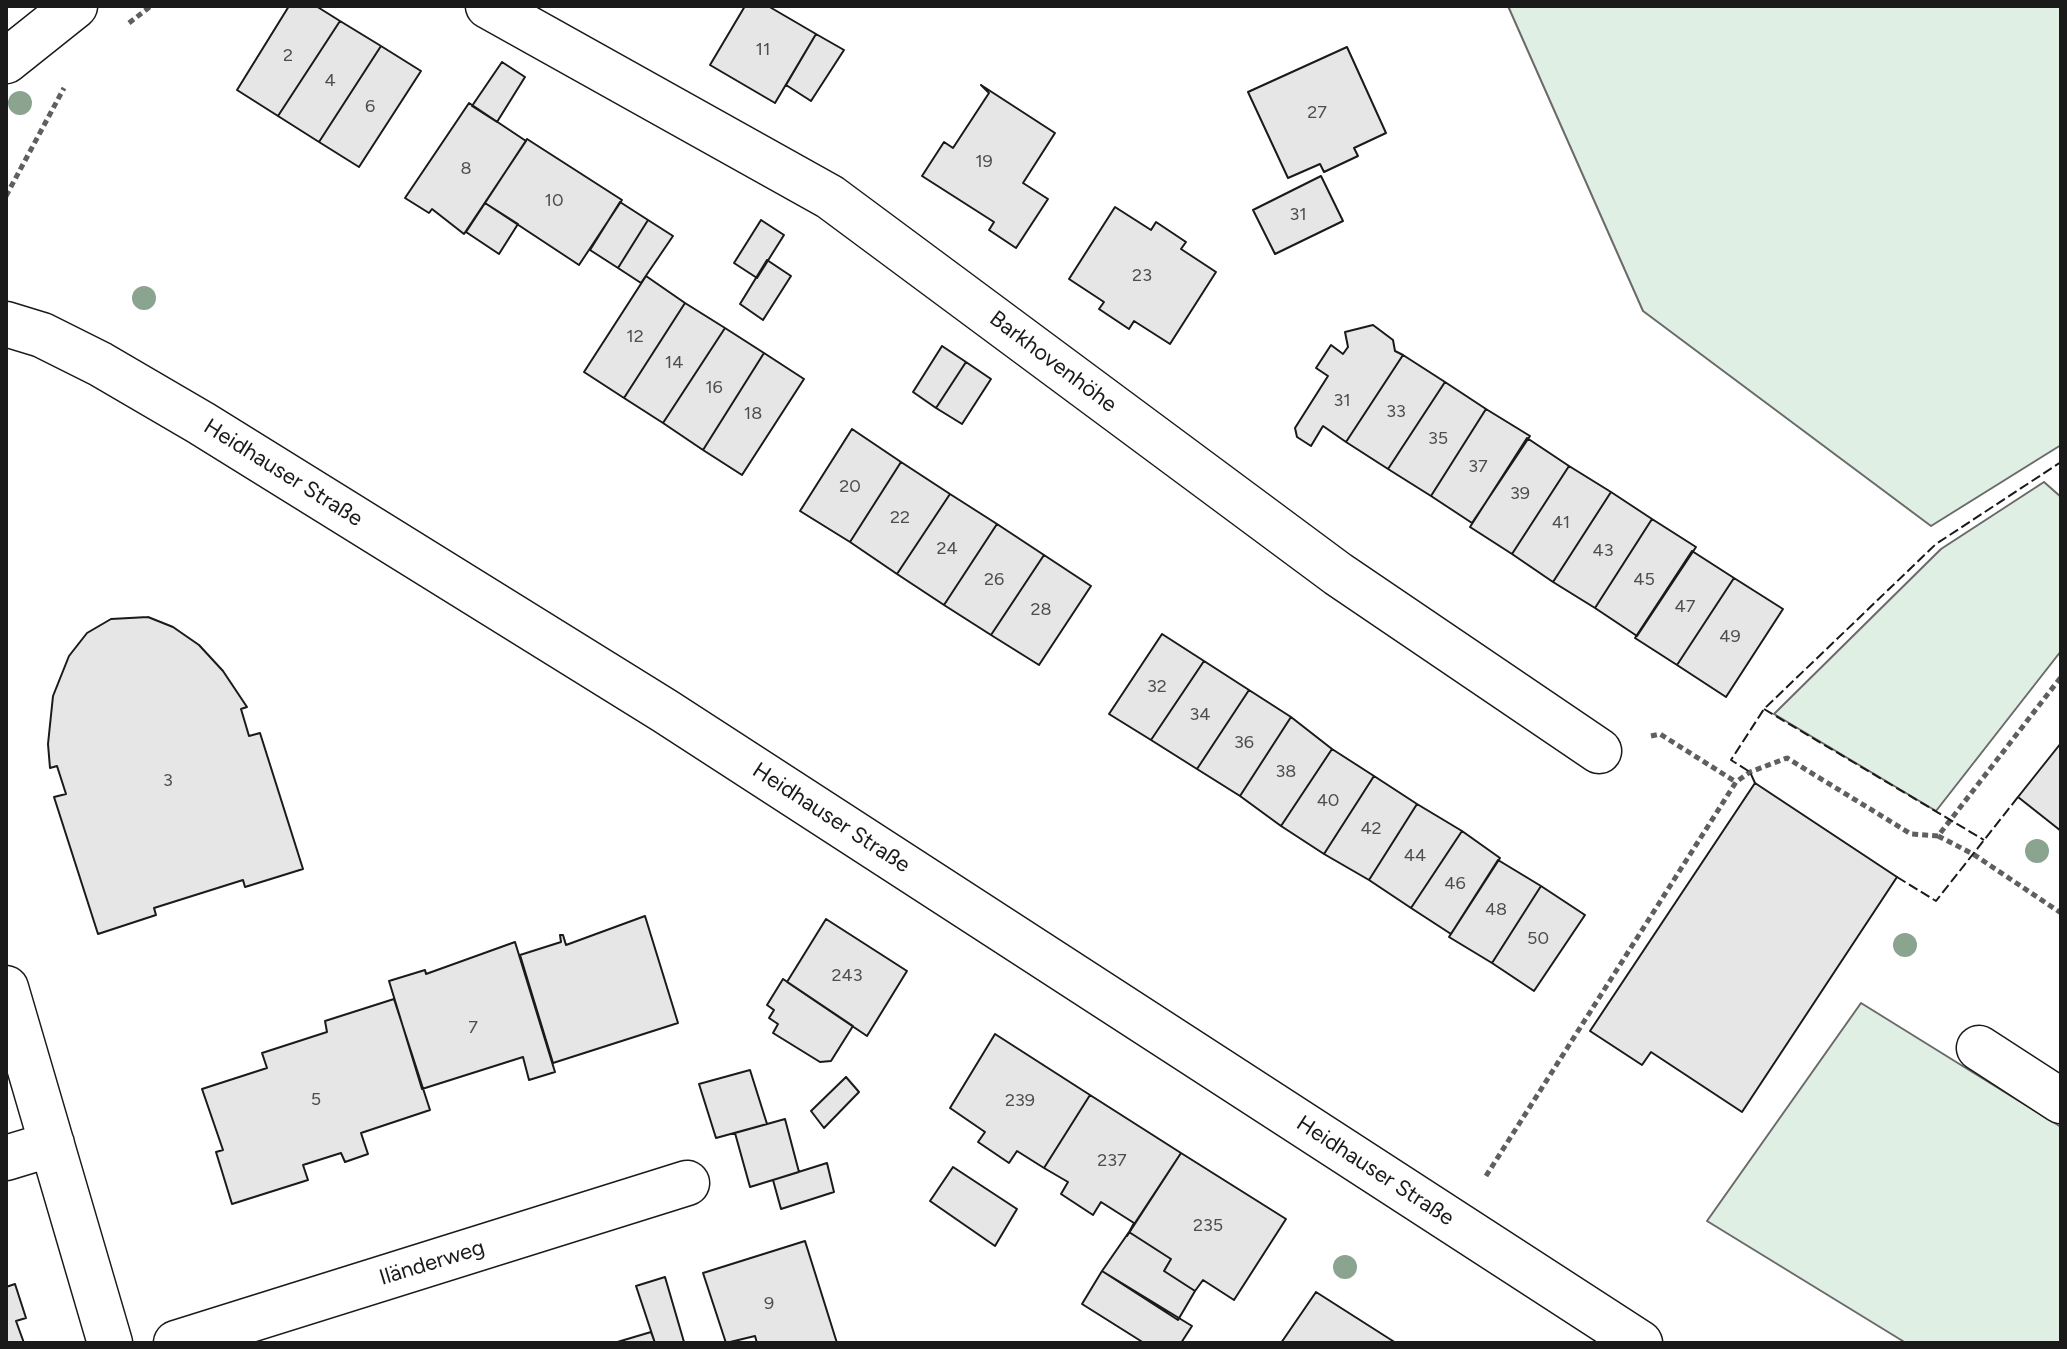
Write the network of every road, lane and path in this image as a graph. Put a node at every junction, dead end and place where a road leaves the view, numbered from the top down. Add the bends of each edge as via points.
1 (75, 6) edge
2 (151, 6) edge
3 (488, 6) edge
4 (126, 25) dead end
5 (6, 61) edge
6 (70, 76) dead end
7 (6, 196) edge
8 (6, 324) edge
9 (2061, 677) edge
10 (1599, 751) dead end
11 (1696, 756) dead end
12 (1736, 782) junction
13 (1938, 836) junction
14 (2061, 913) edge
15 (6, 988) edge
16 (1979, 1048) dead end
17 (2061, 1101) edge
18 (52, 1144) junction
19 (6, 1158) edge
20 (687, 1183) dead end
21 (1456, 1224) junction
22 (110, 1343) edge
23 (176, 1343) edge
24 (1640, 1343) edge

1 - 5 main road
2 - 4 path
3 - 10 main road, Barkhovenhöhe via 830,197 1338,574
6 - 7 path
8 - 21 main road, Heidhauser Straße via 89,358 201,423 665,711
9 - 13 path
11 - 12 path
12 - 13 path via 1787,758 1911,834
12 - 21 path
13 - 14 path
15 - 18 main road
16 - 17 main road
18 - 19 main road
18 - 22 main road
20 - 23 main road, Iländerweg
21 - 24 main road, Heidhauser Straße

